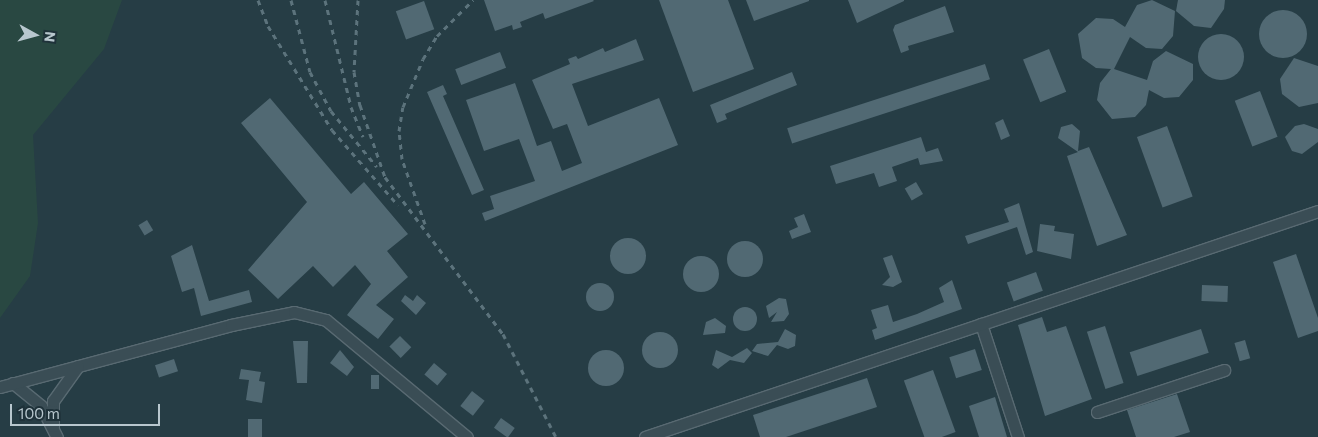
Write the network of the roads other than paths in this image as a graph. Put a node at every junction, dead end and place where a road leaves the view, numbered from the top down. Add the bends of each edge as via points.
1 (1318, 210) edge
2 (981, 324) junction
3 (78, 366) junction
4 (1224, 370) dead end
5 (13, 383) junction
6 (0, 387) edge
7 (1097, 412) dead end
8 (55, 432) edge
9 (467, 437) edge
10 (645, 437) edge
11 (1018, 437) edge

1 - 2 street
2 - 10 street
2 - 11 street
3 - 5 street
3 - 8 street via 53,402
3 - 9 street via 271,315 312,315 326,320
4 - 7 street
5 - 6 street
5 - 8 street via 41,406

